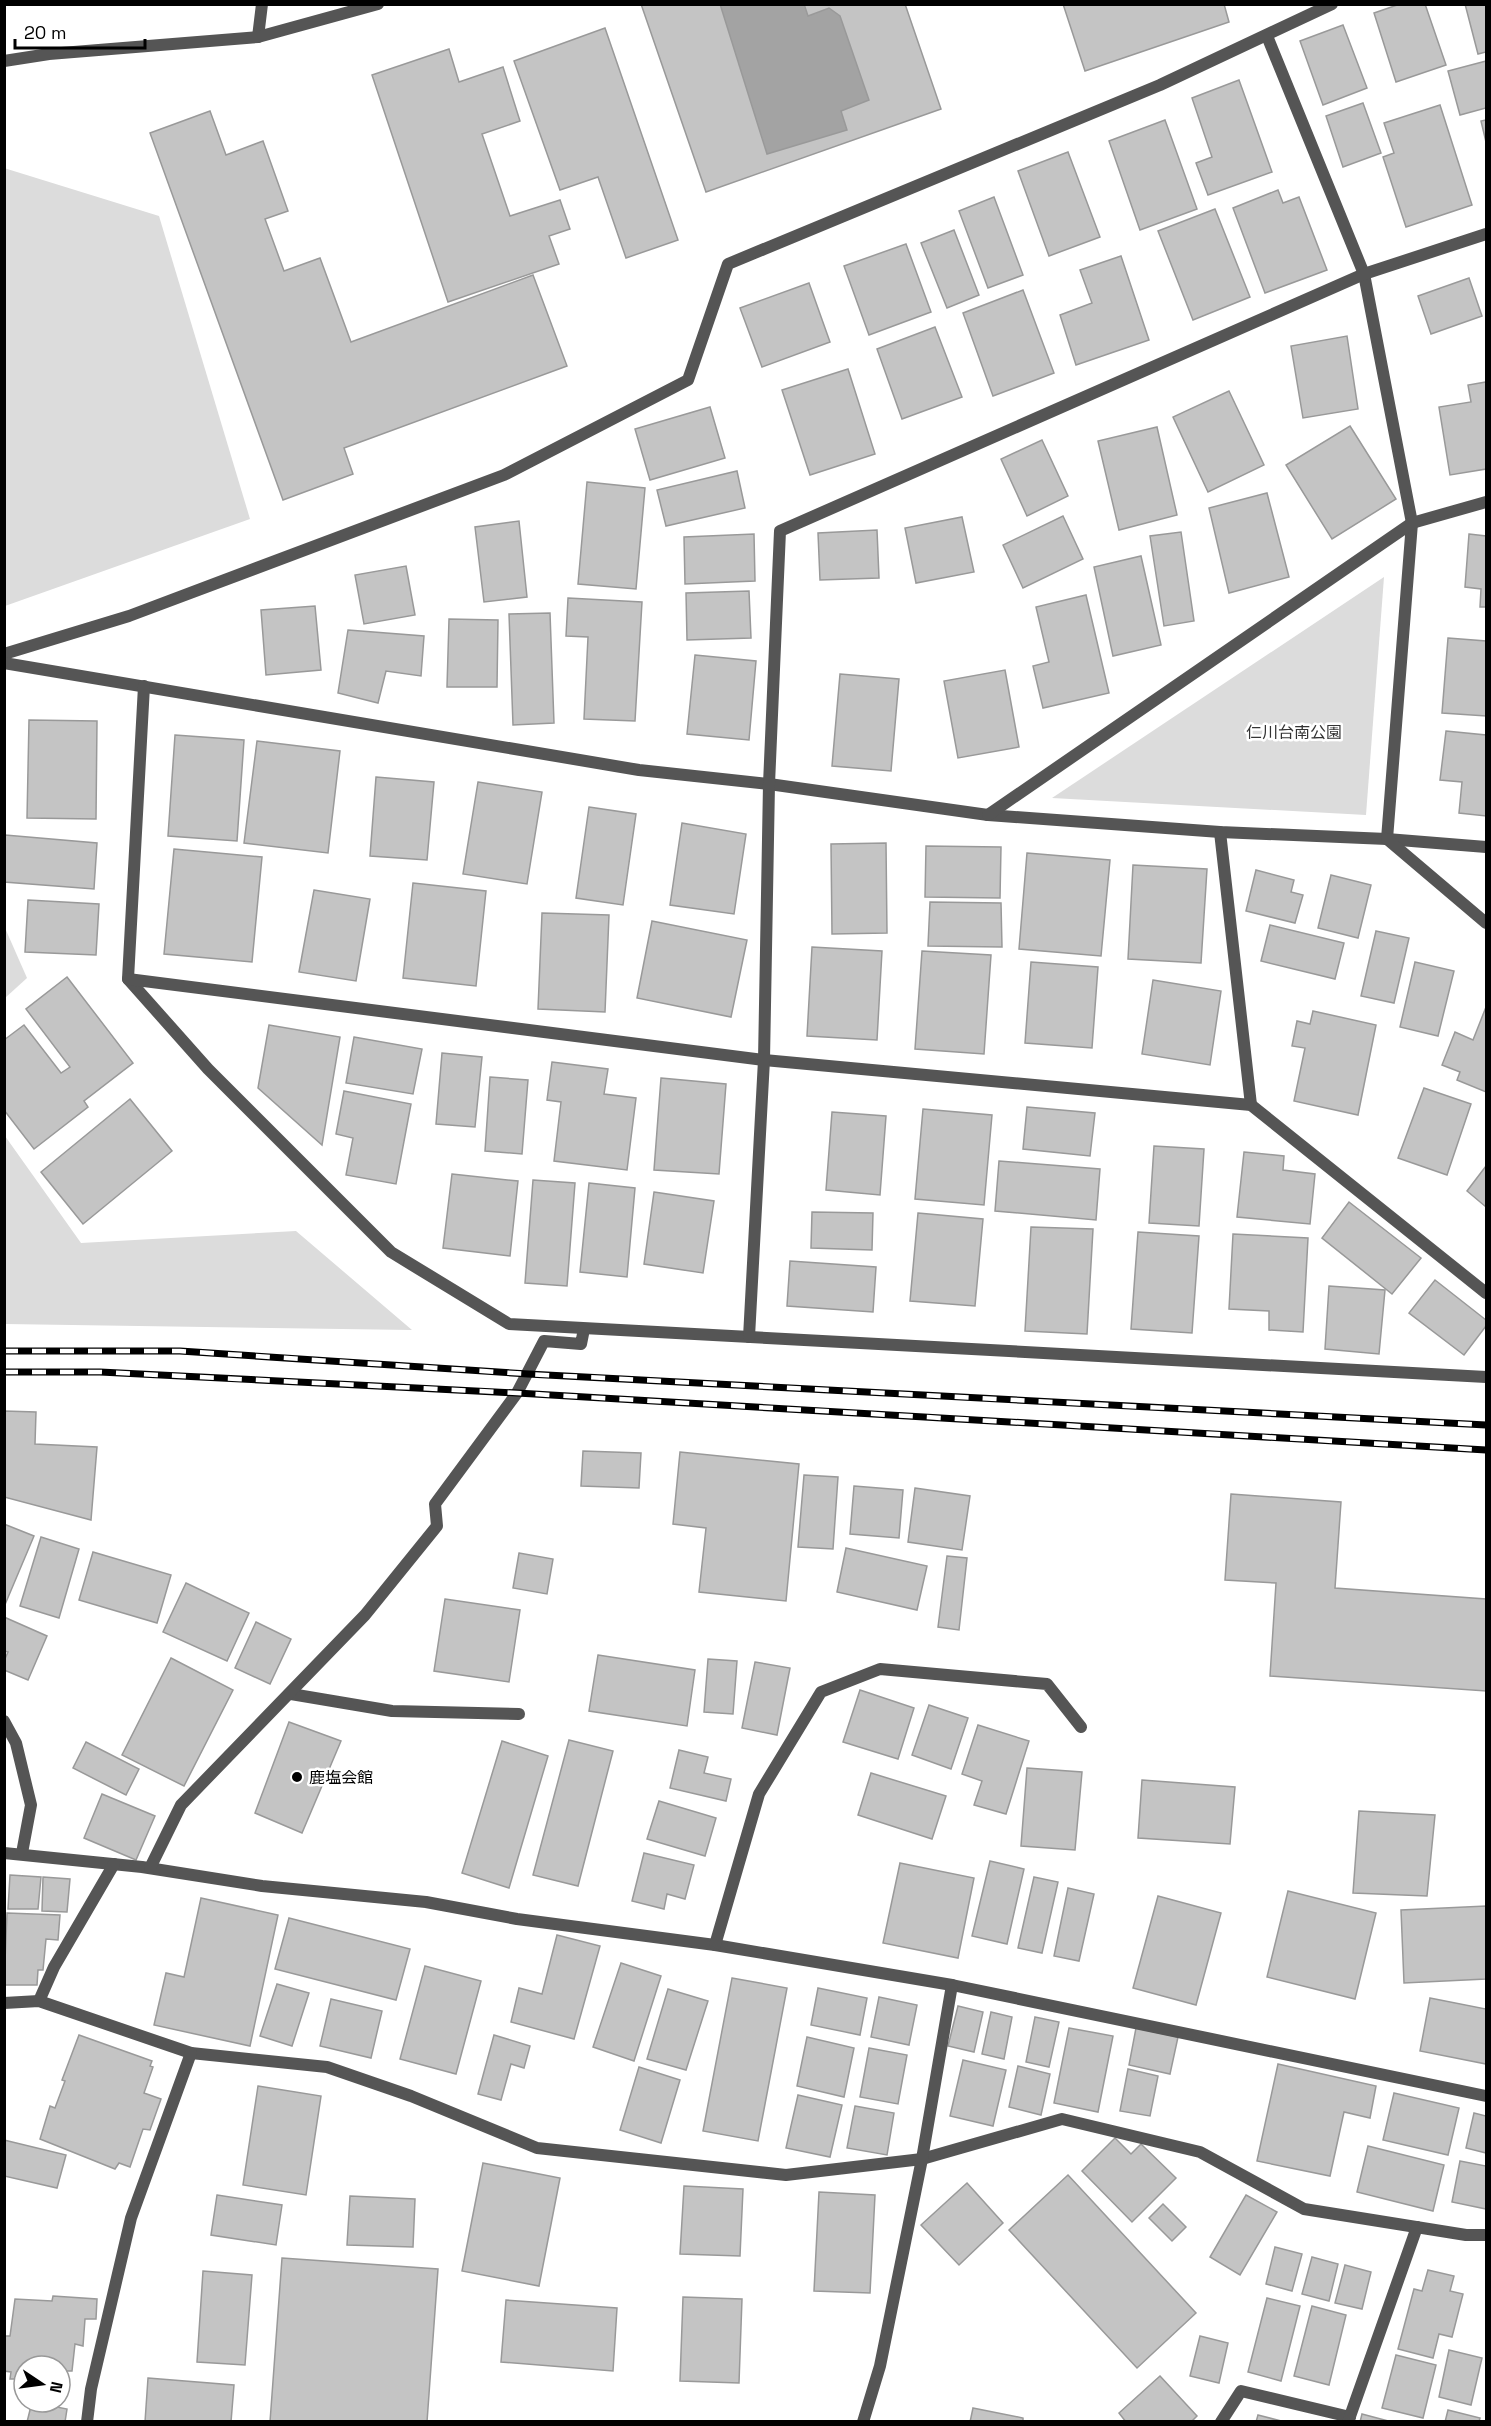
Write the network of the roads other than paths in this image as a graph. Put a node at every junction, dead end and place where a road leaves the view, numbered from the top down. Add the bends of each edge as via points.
1 (378, 4) edge
2 (1332, 4) edge
3 (262, 5) edge
4 (1267, 36) junction
5 (258, 37) junction
6 (4, 61) edge
7 (1486, 234) edge
8 (1364, 274) junction
9 (1486, 502) edge
10 (1412, 523) junction
11 (4, 654) edge
12 (4, 663) edge
13 (144, 686) junction
14 (769, 784) junction
15 (988, 814) junction
16 (1220, 832) junction
17 (1387, 839) junction
18 (1486, 847) edge
19 (1486, 923) edge
20 (128, 979) junction
21 (764, 1060) junction
22 (1251, 1105) junction
23 (1486, 1293) edge
24 (584, 1329) junction
25 (749, 1337) junction
26 (1486, 1377) edge
27 (291, 1694) junction
28 (519, 1714) dead end
29 (4, 1721) edge
30 (1081, 1727) dead end
31 (4, 1853) edge
32 (22, 1854) junction
33 (114, 1864) junction
34 (150, 1868) junction
35 (715, 1945) junction
36 (952, 1985) junction
37 (39, 2001) junction
38 (4, 2003) edge
39 (191, 2053) junction
40 (1486, 2096) edge
41 (922, 2159) junction
42 (1417, 2227) junction
43 (1486, 2235) edge
44 (1349, 2419) edge
45 (87, 2421) edge
46 (863, 2421) edge
47 (1221, 2421) edge

1 - 5 street
2 - 4 street
3 - 5 street
4 - 8 street
4 - 11 street via 1160,85 728,264 688,380 504,475 129,616
5 - 6 street
7 - 8 street
8 - 10 street
8 - 14 street via 780,531
9 - 10 street
10 - 15 street
10 - 17 street
12 - 13 street
13 - 14 street via 639,770
13 - 20 street
14 - 15 street
14 - 21 street
15 - 16 street
16 - 17 street
16 - 22 street
17 - 18 street
17 - 19 street
20 - 21 street
20 - 24 street via 208,1069 391,1252 509,1324
21 - 22 street
21 - 25 street
22 - 23 street
24 - 25 street
24 - 27 street via 581,1344 544,1341 517,1393 435,1504 437,1527 365,1615
25 - 26 street
27 - 28 street via 392,1711
27 - 34 street via 182,1805
29 - 32 street via 16,1743 31,1804
30 - 35 street via 1047,1684 880,1669 821,1692 759,1794
31 - 32 street
32 - 33 street
33 - 34 street
33 - 37 street via 54,1967
34 - 35 street via 262,1886 426,1902 517,1919
35 - 36 street
36 - 40 street
36 - 41 street
37 - 38 street
37 - 39 street
39 - 41 street via 327,2067 411,2096 537,2148 786,2175
39 - 45 street via 131,2218
41 - 42 street via 1062,2119 1200,2152 1304,2209
41 - 46 street via 880,2366
42 - 43 street
42 - 44 street
44 - 47 street via 1241,2391

